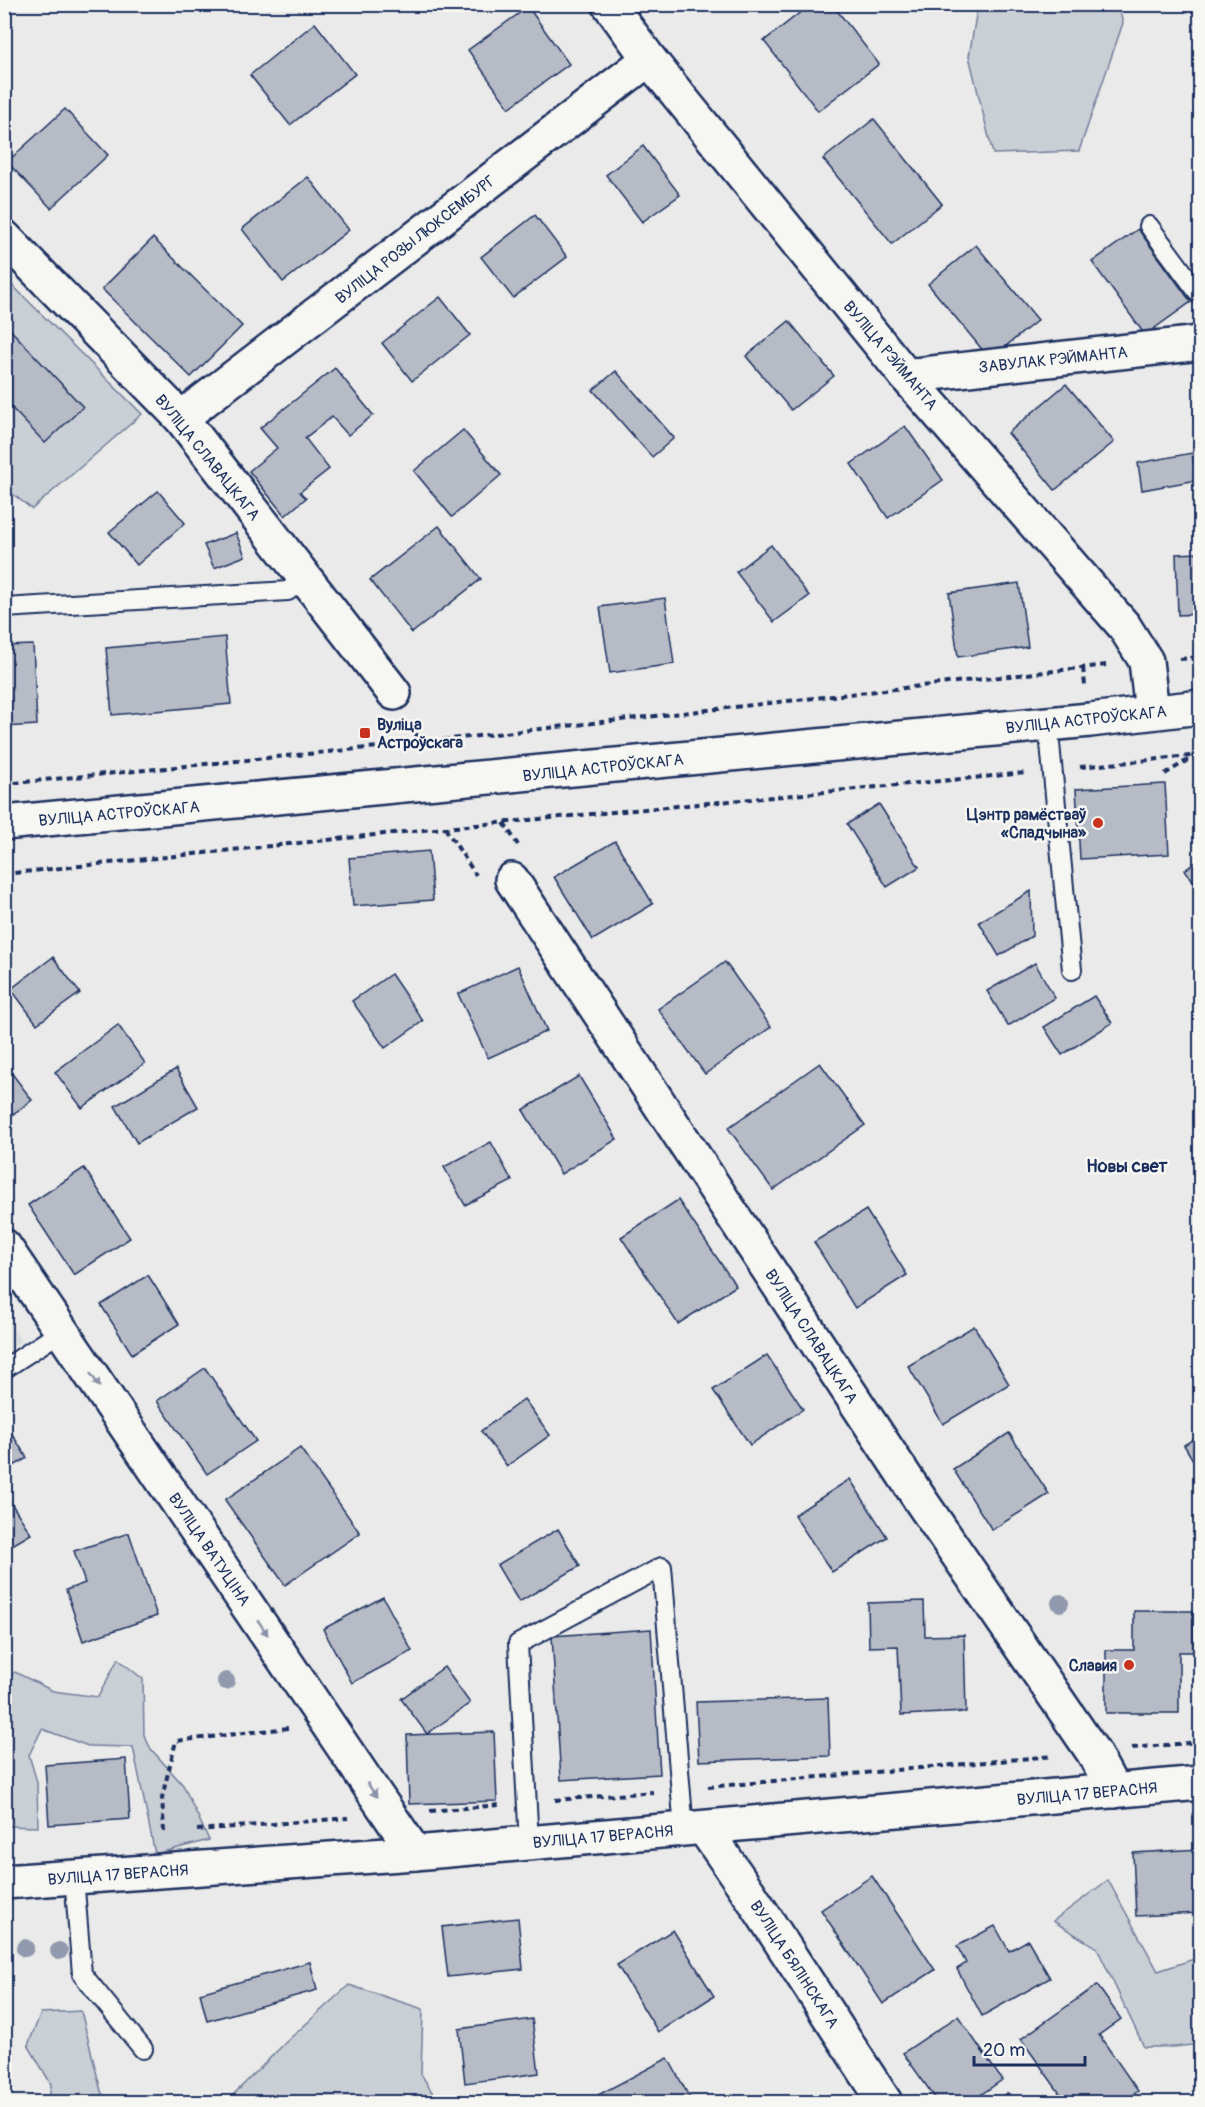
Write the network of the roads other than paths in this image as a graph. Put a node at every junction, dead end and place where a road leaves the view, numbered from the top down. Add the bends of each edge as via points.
1 (609, 4) edge
2 (649, 59) junction
3 (1149, 226) dead end
4 (4, 237) edge
5 (1200, 295) edge
6 (1200, 343) edge
7 (906, 376) junction
8 (181, 418) junction
9 (304, 577) junction
10 (4, 608) edge
11 (394, 693) dead end
12 (1200, 707) edge
13 (1152, 712) junction
14 (1048, 723) junction
15 (4, 824) edge
16 (512, 880) dead end
17 (1072, 970) dead end
18 (4, 1246) edge
19 (62, 1331) junction
20 (4, 1369) edge
21 (1200, 1783) edge
22 (1114, 1791) junction
23 (694, 1829) junction
24 (529, 1843) junction
25 (415, 1852) junction
26 (74, 1877) junction
27 (4, 1882) edge
28 (143, 2049) dead end
29 (885, 2103) edge

1 - 2 street, ВУЛІЦА РЭЙМАНТА
2 - 7 street, ВУЛІЦА РЭЙМАНТА
2 - 8 street, ВУЛІЦА РОЗЫ ЛЮКСЕМБУРГ
3 - 5 lane
4 - 8 street, ВУЛІЦА СЛАВАЦКАГА
6 - 7 street, ЗАВУЛАК РЭЙМАНТА
7 - 13 street, ВУЛІЦА РЭЙМАНТА via 1124,626 1146,662
8 - 9 street, ВУЛІЦА СЛАВАЦКАГА
9 - 10 lane via 288,591
9 - 11 street, ВУЛІЦА СЛАВАЦКАГА
12 - 13 street, ВУЛІЦА АСТРОЎСКАГА
13 - 14 street, ВУЛІЦА АСТРОЎСКАГА
14 - 15 street, ВУЛІЦА АСТРОЎСКАГА
14 - 17 lane
16 - 22 street, ВУЛІЦА СЛАВАЦКАГА via 921,1501 1093,1752
18 - 19 street, ВУЛІЦА ВАТУЦІНА
19 - 20 lane
19 -> 25 street, ВУЛІЦА ВАТУЦІНА
21 - 22 street, ВУЛІЦА 17 ВЕРАСНЯ
22 - 23 street, ВУЛІЦА 17 ВЕРАСНЯ
23 - 24 street, ВУЛІЦА 17 ВЕРАСНЯ
23 - 24 lane via 680,1789 662,1567 518,1644
23 - 29 street, ВУЛІЦА БЯЛІНСКАГА via 751,1896
24 - 25 street, ВУЛІЦА 17 ВЕРАСНЯ
25 - 26 street, ВУЛІЦА 17 ВЕРАСНЯ
26 - 27 street, ВУЛІЦА 17 ВЕРАСНЯ
26 - 28 lane via 82,1974

